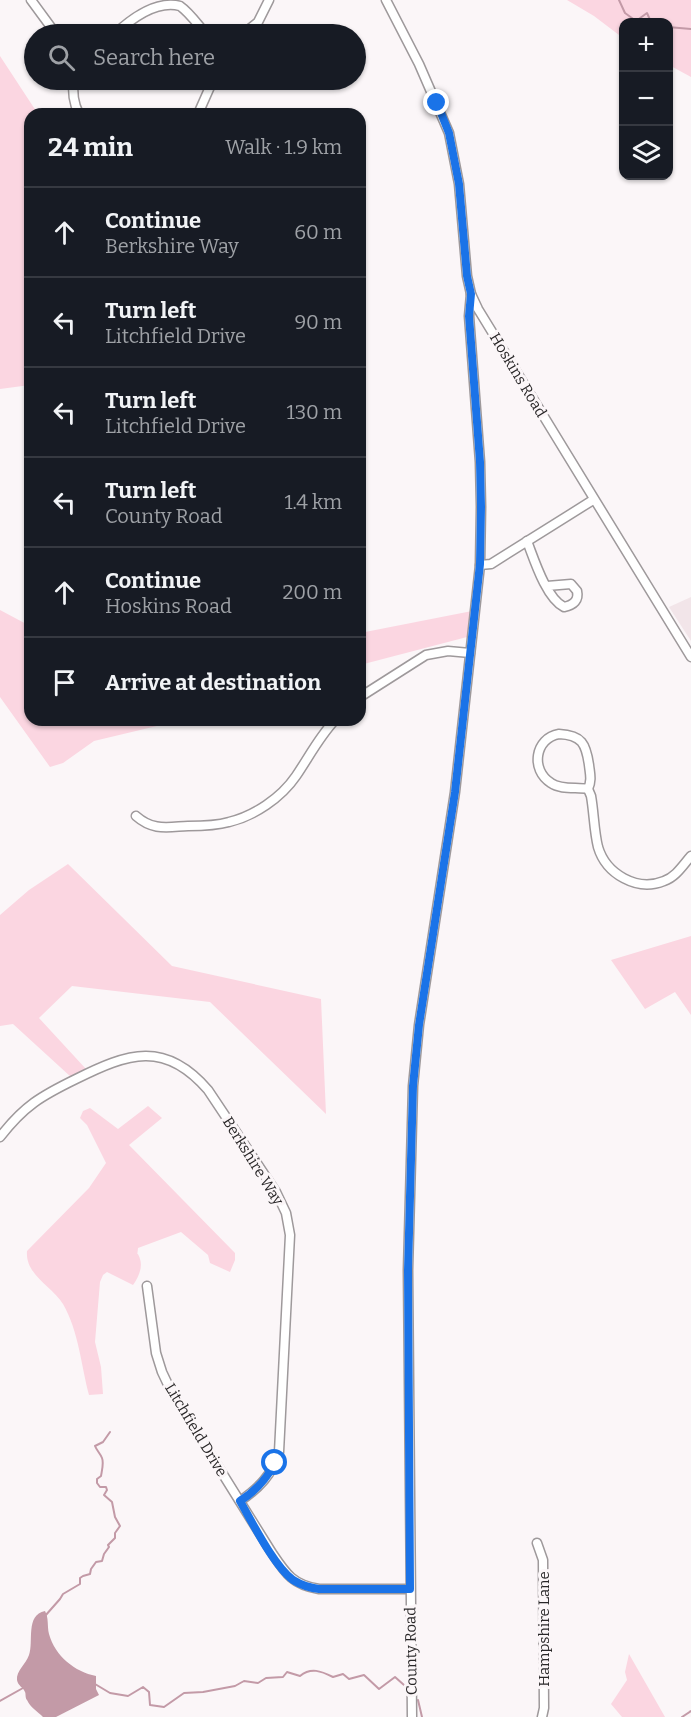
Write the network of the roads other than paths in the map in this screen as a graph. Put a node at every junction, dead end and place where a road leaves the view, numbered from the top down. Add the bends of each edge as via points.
1 (31, 0) edge
2 (269, 0) edge
3 (386, 0) edge
4 (49, 24) edge
5 (126, 24) edge
6 (197, 24) edge
7 (256, 24) edge
8 (72, 90) edge
9 (209, 90) edge
10 (76, 108) edge
11 (201, 108) edge
12 (471, 294) junction
13 (593, 500) junction
14 (526, 541) junction
15 (480, 564) junction
16 (547, 586) dead end
17 (470, 653) junction
18 (691, 657) edge
19 (366, 693) edge
20 (330, 726) edge
21 (588, 789) junction
22 (136, 816) dead end
23 (691, 856) edge
24 (0, 1137) edge
25 (147, 1286) dead end
26 (240, 1501) junction
27 (537, 1542) dead end
28 (410, 1589) junction
29 (412, 1717) edge
30 (542, 1717) edge

1 - 4 street
2 - 7 street
3 - 12 street, Hoskins Road via 449,133 459,184
5 - 6 street via 150,6 170,2
8 - 10 street
9 - 11 street
12 - 13 street, Hoskins Road
12 - 15 street, County Road via 469,316 480,462
13 - 14 street
13 - 18 street, Hoskins Road
14 - 15 street via 491,564
14 - 16 street
15 - 17 street, County Road
17 - 19 street via 426,655
17 - 28 street, County Road via 455,792 413,1086 408,1270
20 - 22 street via 294,779 249,815 218,825 159,828
21 - 21 street via 591,781 586,746 579,738 568,734 552,735 545,740 537,758 544,778 562,788
21 - 23 street via 598,847 619,876 637,884 657,884 679,871
24 - 26 street, Berkshire Way via 35,1101 90,1072 135,1056 160,1058 176,1063 208,1090 276,1192 286,1213 290,1235 279,1452 262,1484
25 - 26 street, Litchfield Drive via 162,1372
26 - 28 street, Litchfield Drive via 282,1569 295,1581 319,1589
27 - 30 street, Hampshire Lane via 544,1570
28 - 29 street, County Road

